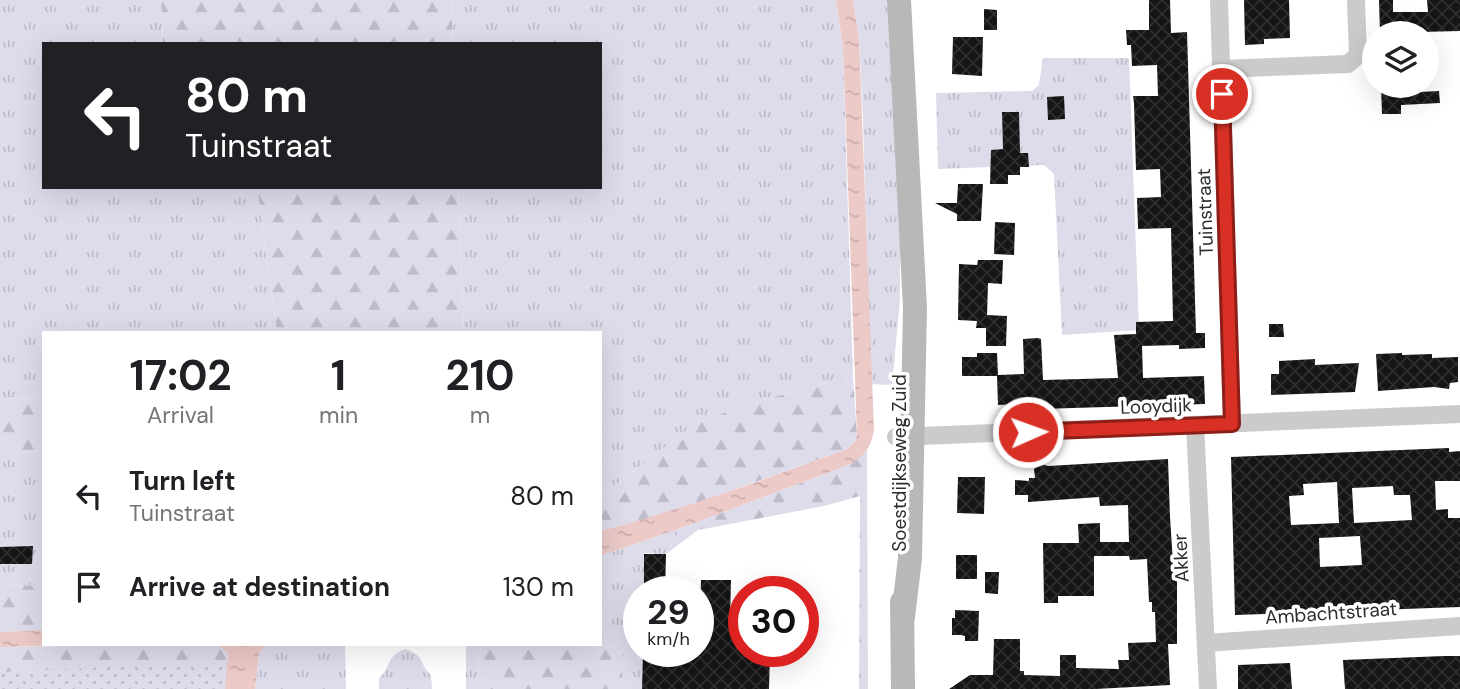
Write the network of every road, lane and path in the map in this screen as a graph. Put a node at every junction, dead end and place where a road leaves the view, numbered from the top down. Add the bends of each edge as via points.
1 (899, 0) edge
2 (1219, 0) edge
3 (1356, 0) edge
4 (1221, 69) junction
5 (1460, 414) edge
6 (1232, 424) junction
7 (1195, 425) junction
8 (903, 437) junction
9 (1460, 626) edge
10 (1206, 643) junction
11 (903, 689) edge
12 (1208, 689) edge

1 - 8 main road, Soestdijkseweg Zuid via 910,226 896,389
2 - 4 street, Tuinstraat
3 - 4 street via 1357,55 1349,64
4 - 6 street, Tuinstraat
5 - 6 street, Looydijk
6 - 7 street, Looydijk
7 - 8 street, Looydijk
7 - 10 street, Akker
8 - 11 main road, Soestdijkseweg Zuid
9 - 10 street, Ambachtstraat
10 - 12 street, Akker

